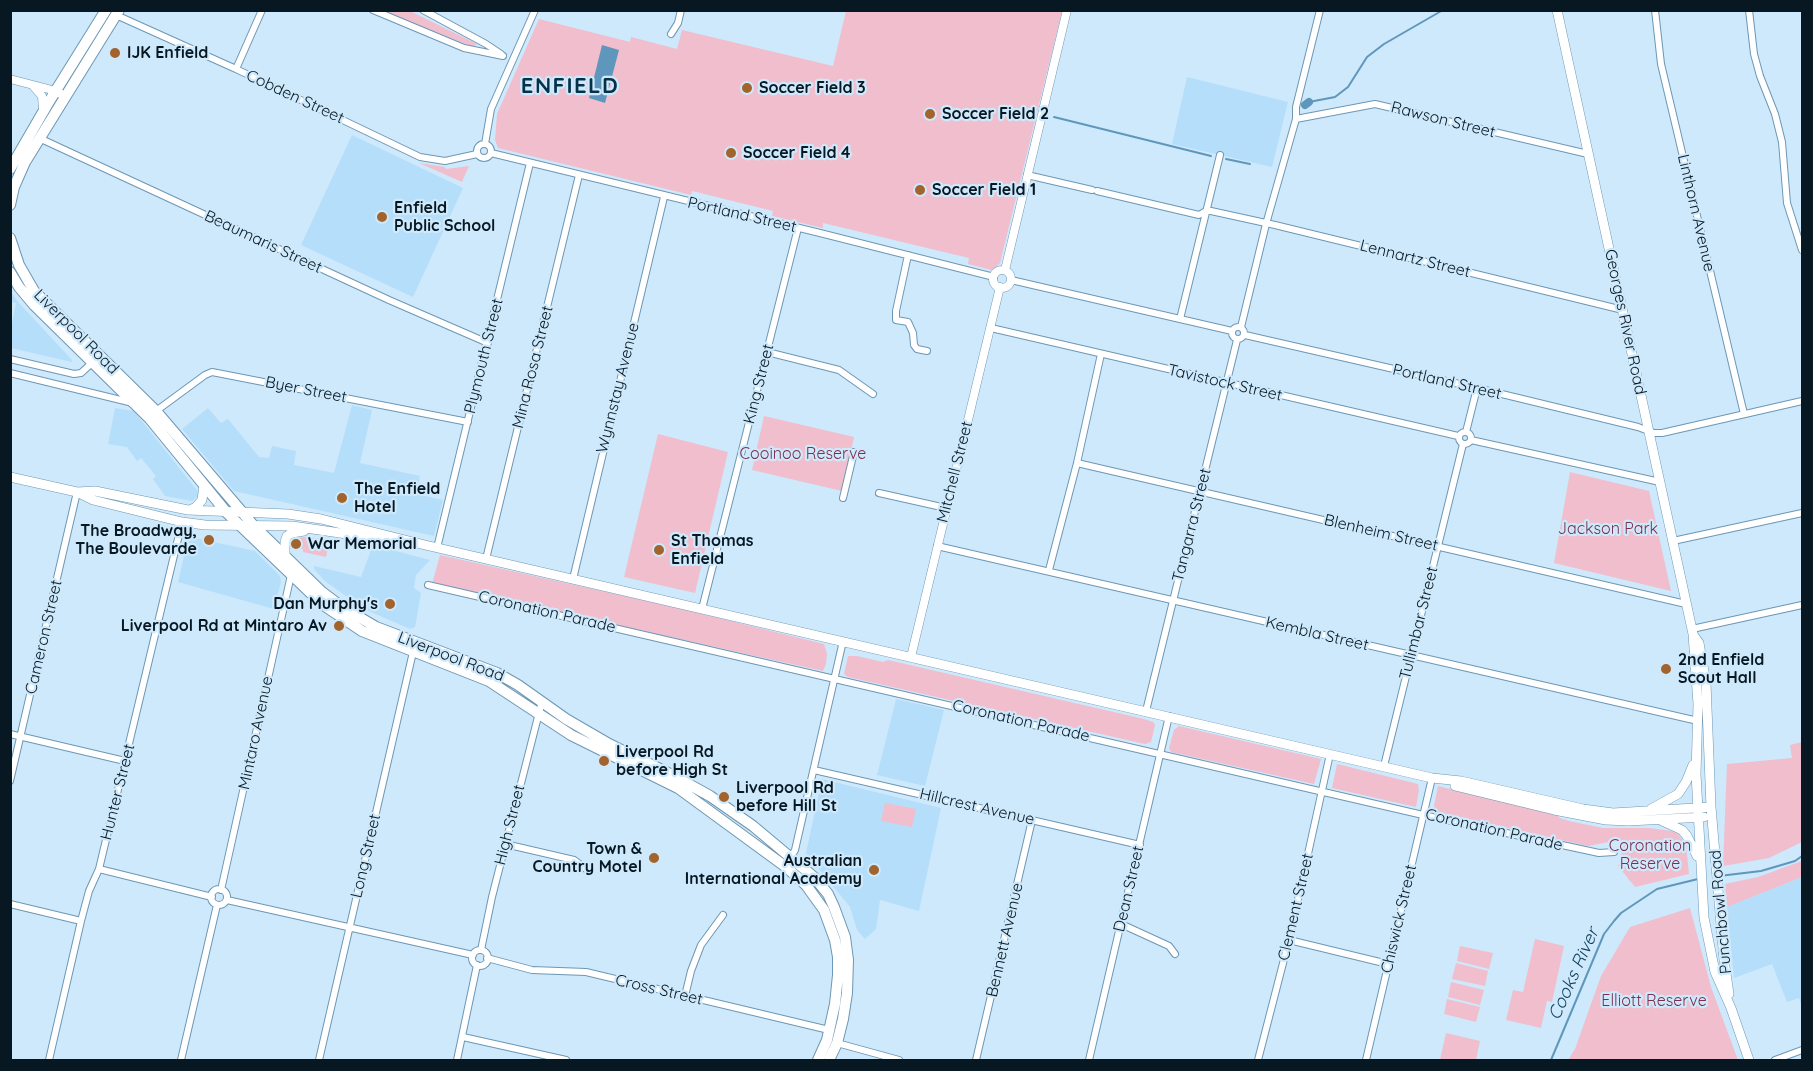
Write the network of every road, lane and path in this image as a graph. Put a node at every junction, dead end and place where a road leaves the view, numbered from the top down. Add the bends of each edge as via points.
1 (262, 10) edge
2 (373, 10) edge
3 (423, 10) edge
4 (535, 10) edge
5 (681, 10) edge
6 (1067, 10) edge
7 (1320, 10) edge
8 (1557, 10) edge
9 (1655, 10) edge
10 (1749, 10) edge
11 (114, 12) edge
12 (671, 34) dead end
13 (503, 56) junction
14 (513, 61) junction
15 (236, 69) junction
16 (10, 79) edge
17 (29, 84) junction
18 (61, 94) junction
19 (43, 111) junction
20 (1296, 119) junction
21 (39, 138) junction
22 (485, 144) junction
23 (491, 153) junction
24 (477, 154) junction
25 (1588, 154) junction
26 (1221, 155) dead end
27 (530, 164) junction
28 (10, 168) edge
29 (579, 175) junction
30 (1027, 175) junction
31 (664, 197) junction
32 (10, 206) edge
33 (1206, 211) junction
34 (1266, 224) junction
35 (798, 228) junction
36 (10, 238) edge
37 (1803, 250) edge
38 (908, 255) junction
39 (1005, 270) junction
40 (10, 272) edge
41 (994, 278) junction
42 (1011, 280) junction
43 (1000, 287) junction
44 (1623, 310) junction
45 (1180, 319) junction
46 (1241, 327) junction
47 (991, 328) junction
48 (1232, 331) junction
49 (1245, 335) junction
50 (1237, 340) junction
51 (488, 343) junction
52 (927, 351) dead end
53 (766, 352) junction
54 (1101, 354) junction
55 (10, 359) edge
56 (93, 362) junction
57 (10, 373) edge
58 (1227, 383) junction
59 (1477, 388) junction
60 (873, 394) dead end
61 (1803, 401) edge
62 (136, 403) junction
63 (156, 411) junction
64 (1744, 414) junction
65 (468, 422) junction
66 (1649, 431) junction
67 (1466, 432) junction
68 (1458, 436) junction
69 (1471, 440) junction
70 (1463, 444) junction
71 (854, 452) dead end
72 (1077, 463) junction
73 (10, 477) edge
74 (1660, 483) junction
75 (204, 485) junction
76 (77, 492) junction
77 (1200, 492) junction
78 (879, 493) dead end
79 (843, 498) dead end
80 (946, 508) junction
81 (188, 510) junction
82 (227, 513) junction
83 (242, 513) junction
84 (1803, 513) edge
85 (182, 522) junction
86 (239, 525) junction
87 (253, 525) junction
88 (316, 530) junction
89 (1673, 542) junction
90 (423, 544) junction
91 (937, 546) junction
92 (1438, 546) junction
93 (437, 548) junction
94 (285, 557) junction
95 (486, 559) junction
96 (1049, 570) junction
97 (291, 575) junction
98 (573, 579) junction
99 (428, 585) dead end
100 (1173, 600) junction
101 (1686, 604) junction
102 (1803, 605) edge
103 (702, 609) junction
104 (1693, 631) junction
105 (843, 641) junction
106 (413, 652) junction
107 (1411, 656) junction
108 (910, 657) junction
109 (835, 678) junction
110 (542, 701) junction
111 (1146, 711) junction
112 (538, 713) junction
113 (1169, 716) junction
114 (1698, 721) junction
115 (10, 734) edge
116 (21, 737) junction
117 (1697, 752) junction
118 (1161, 753) junction
119 (1330, 754) junction
120 (125, 761) junction
121 (1384, 766) junction
122 (814, 770) junction
123 (1432, 778) junction
124 (10, 781) edge
125 (1322, 790) junction
126 (1643, 812) junction
127 (1712, 812) junction
128 (1423, 814) junction
129 (1698, 817) junction
130 (1657, 819) junction
131 (1032, 820) junction
132 (505, 844) junction
133 (1140, 845) junction
134 (1614, 852) dead end
135 (792, 856) junction
136 (1700, 864) junction
137 (786, 867) junction
138 (99, 870) junction
139 (590, 872) dead end
140 (221, 890) junction
141 (212, 897) junction
142 (227, 900) junction
143 (10, 904) edge
144 (217, 905) junction
145 (723, 915) dead end
146 (81, 921) junction
147 (1121, 924) junction
148 (349, 928) junction
149 (1289, 940) junction
150 (481, 950) junction
151 (1175, 954) dead end
152 (472, 955) junction
153 (487, 958) junction
154 (1388, 964) junction
155 (477, 965) junction
156 (685, 996) junction
157 (1731, 1008) junction
158 (829, 1030) junction
159 (463, 1037) junction
160 (837, 1043) junction
161 (1803, 1050) edge
162 (49, 1060) edge
163 (181, 1060) edge
164 (319, 1060) edge
165 (458, 1060) edge
166 (566, 1060) edge
167 (818, 1060) edge
168 (829, 1060) edge
169 (899, 1060) edge
170 (976, 1060) edge
171 (1089, 1060) edge
172 (1258, 1060) edge
173 (1366, 1060) edge
174 (1749, 1060) edge
175 (1775, 1060) edge

1 - 15 street
2 - 13 street via 464,48
3 - 13 street
4 - 14 street
5 - 12 street
6 - 30 street
7 - 20 street
8 - 25 main road, Georges River Road
9 - 64 street, Linthorn Avenue via 1661,64
10 - 37 street via 1754,54 1782,142 1787,203
11 - 15 street, Cobden Street
11 - 18 highway
13 - 14 street
14 - 22 street via 491,109
15 - 24 street, Cobden Street via 428,160 445,161
16 - 17 street
17 - 18 street
17 - 19 street via 40,92
18 - 19 highway
18 - 21 highway
19 - 28 highway
20 - 25 street, Rawson Street via 1375,104
20 - 34 street
21 - 32 highway via 19,174
21 - 51 street, Beaumaris Street
22 - 23 street
22 - 24 street via 478,146
23 - 24 street via 484,158
23 - 27 street, Portland Street
25 - 44 main road, Georges River Road
26 - 33 street
27 - 29 street, Portland Street
27 - 51 street, Plymouth Street
29 - 31 street, Portland Street
29 - 95 street, Mina Rosa Street
30 - 33 street, Lennartz Street via 1199,215
30 - 39 street
31 - 35 street, Portland Street
31 - 98 street, Wynnstay Avenue
33 - 34 street, Lennartz Street
33 - 45 street
34 - 44 street, Lennartz Street
34 - 46 street
35 - 38 street, Portland Street
35 - 53 street, King Street
36 - 63 highway, Liverpool Road via 19,266 34,291
38 - 41 street, Portland Street
38 - 52 street via 896,320 908,322 914,345
39 - 41 street via 998,271
39 - 42 street via 1011,274
40 - 56 highway, Liverpool Road via 34,305
41 - 43 street
42 - 43 street
42 - 45 street
43 - 47 street, Mitchell Street
44 - 66 main road, Georges River Road
45 - 48 street
46 - 48 street
46 - 49 street
47 - 54 street, Tavistock Street
47 - 80 street, Mitchell Street
48 - 50 street
49 - 50 street
49 - 59 street, Portland Street
50 - 58 street, Tangarra Street
51 - 65 street, Plymouth Street
53 - 60 street via 839,370
53 - 103 street, King Street
54 - 58 street, Tavistock Street
54 - 72 street
55 - 56 street via 74,374
56 - 62 highway, Liverpool Road
57 - 62 street
58 - 68 street, Tavistock Street
58 - 77 street, Tangarra Street
59 - 66 street, Portland Street
59 - 67 street
61 - 64 street, Portland Street
62 - 75 highway, Liverpool Road
63 - 65 street, Byer Street via 212,372
63 - 83 highway, Liverpool Road
64 - 66 street, Portland Street via 1660,434
65 - 93 street, Plymouth Street
66 - 74 main road, Georges River Road
67 - 68 street
67 - 69 street
68 - 70 street
69 - 70 street
69 - 74 street
70 - 92 street, Tullimbar Street
71 - 79 street
72 - 77 street, Blenheim Street
72 - 96 street
73 - 76 main road
74 - 89 main road, Georges River Road
75 - 81 main road via 202,500
75 - 82 highway, Liverpool Road
76 - 81 main road, Coronation Parade via 95,491
76 - 85 main road, Coronation Parade via 93,500
76 - 116 street, Cameron Street
77 - 92 street, Blenheim Street
77 - 100 street, Tangarra Street
78 - 80 street
80 - 91 street, Mitchell Street
81 - 82 main road, Coronation Parade
82 - 83 main road, Coronation Parade
82 - 86 highway, Liverpool Road
83 - 87 highway, Liverpool Road
83 - 90 main road, Coronation Parade via 321,519
84 - 89 street
85 - 86 main road, Coronation Parade
85 - 120 street, Hunter Street
86 - 87 main road, Coronation Parade
86 - 97 highway, Liverpool Road
87 - 88 main road, Coronation Parade
87 - 94 highway, Liverpool Road
88 - 90 main road, Coronation Parade
88 - 94 main road via 287,536
89 - 101 main road, Georges River Road
90 - 93 main road, Coronation Parade
91 - 96 street, Kembla Street
91 - 108 street, Mitchell Street
92 - 101 street, Blenheim Street
92 - 107 street, Tullimbar Street
93 - 95 main road, Coronation Parade
94 - 110 highway, Liverpool Road via 322,592 361,620 396,637 484,667
95 - 98 main road, Coronation Parade
96 - 100 street, Kembla Street
97 - 106 highway, Liverpool Road via 352,626
97 - 140 street, Mintaro Avenue
98 - 103 main road, Coronation Parade
99 - 109 street, Coronation Parade
100 - 107 street, Kembla Street
100 - 111 street, Tangarra Street
101 - 104 main road, Georges River Road
102 - 104 street
103 - 105 main road, Coronation Parade
104 - 114 main road, Georges River Road
104 - 127 main road, Georges River Road via 1706,683
105 - 108 main road, Coronation Parade
105 - 109 street
106 - 112 highway, Liverpool Road via 478,675
106 - 148 street, Long Street
107 - 114 street, Kembla Street
107 - 121 street, Tullimbar Street
108 - 111 main road, Coronation Parade
109 - 118 street, Coronation Parade
109 - 122 street
110 - 112 street, High Street
110 - 135 highway, Liverpool Road via 609,744 710,796
111 - 113 main road, Coronation Parade
112 - 132 street, High Street
112 - 137 highway, Liverpool Road via 592,746 684,792
113 - 118 street, Dean Street
113 - 119 main road, Coronation Parade
114 - 117 main road, Georges River Road
115 - 116 street
116 - 120 street
116 - 124 street, Cameron Street
117 - 126 main road via 1678,794
117 - 129 main road, Georges River Road
118 - 125 street, Coronation Parade
118 - 133 street, Dean Street
119 - 121 main road, Coronation Parade
119 - 125 street, Clement Street
120 - 138 street, Hunter Street
121 - 123 main road, Coronation Parade
122 - 131 street, Hillcrest Avenue
122 - 135 street
123 - 126 main road, Coronation Parade via 1583,809
123 - 128 street, Chiswick Street
123 - 130 main road, Coronation Parade via 1590,818
125 - 128 street, Coronation Parade
125 - 149 street, Clement Street
126 - 129 main road, Coronation Parade
127 - 129 main road, Coronation Parade
127 - 157 main road, Punchbowl Road
128 - 134 street, Coronation Parade via 1599,854
128 - 154 street, Chiswick Street
129 - 130 main road, Coronation Parade
129 - 136 main road, Punchbowl Road
130 - 136 main road via 1682,830
131 - 133 street, Hillcrest Avenue
131 - 170 street, Bennett Avenue
132 - 139 street via 574,860
132 - 150 street, High Street
133 - 147 street, Dean Street
135 - 137 street
135 - 160 highway, Liverpool Road via 828,894 844,937 847,993
136 - 157 main road, Punchbowl Road via 1706,934 1715,972
137 - 158 highway, Liverpool Road via 824,910 835,939 838,975
138 - 141 street
138 - 146 street, Hunter Street
140 - 141 street
140 - 142 street
141 - 144 street
142 - 144 street
142 - 148 street
143 - 146 street
144 - 163 street
145 - 156 street via 701,945
146 - 162 street, Hunter Street
147 - 151 street via 1169,946
147 - 171 street, Dean Street
148 - 152 street
148 - 164 street, Long Street
149 - 154 street
149 - 172 street, Clement Street
150 - 152 street
150 - 153 street
152 - 155 street
153 - 155 street via 484,964
153 - 156 street, Cross Street via 539,971 585,972
154 - 173 street, Chiswick Street
155 - 159 street
156 - 158 street, Cross Street
157 - 174 main road, Punchbowl Road
158 - 167 highway, Liverpool Road
159 - 165 street
159 - 166 street
160 - 168 highway, Liverpool Road
160 - 169 street
161 - 175 street

